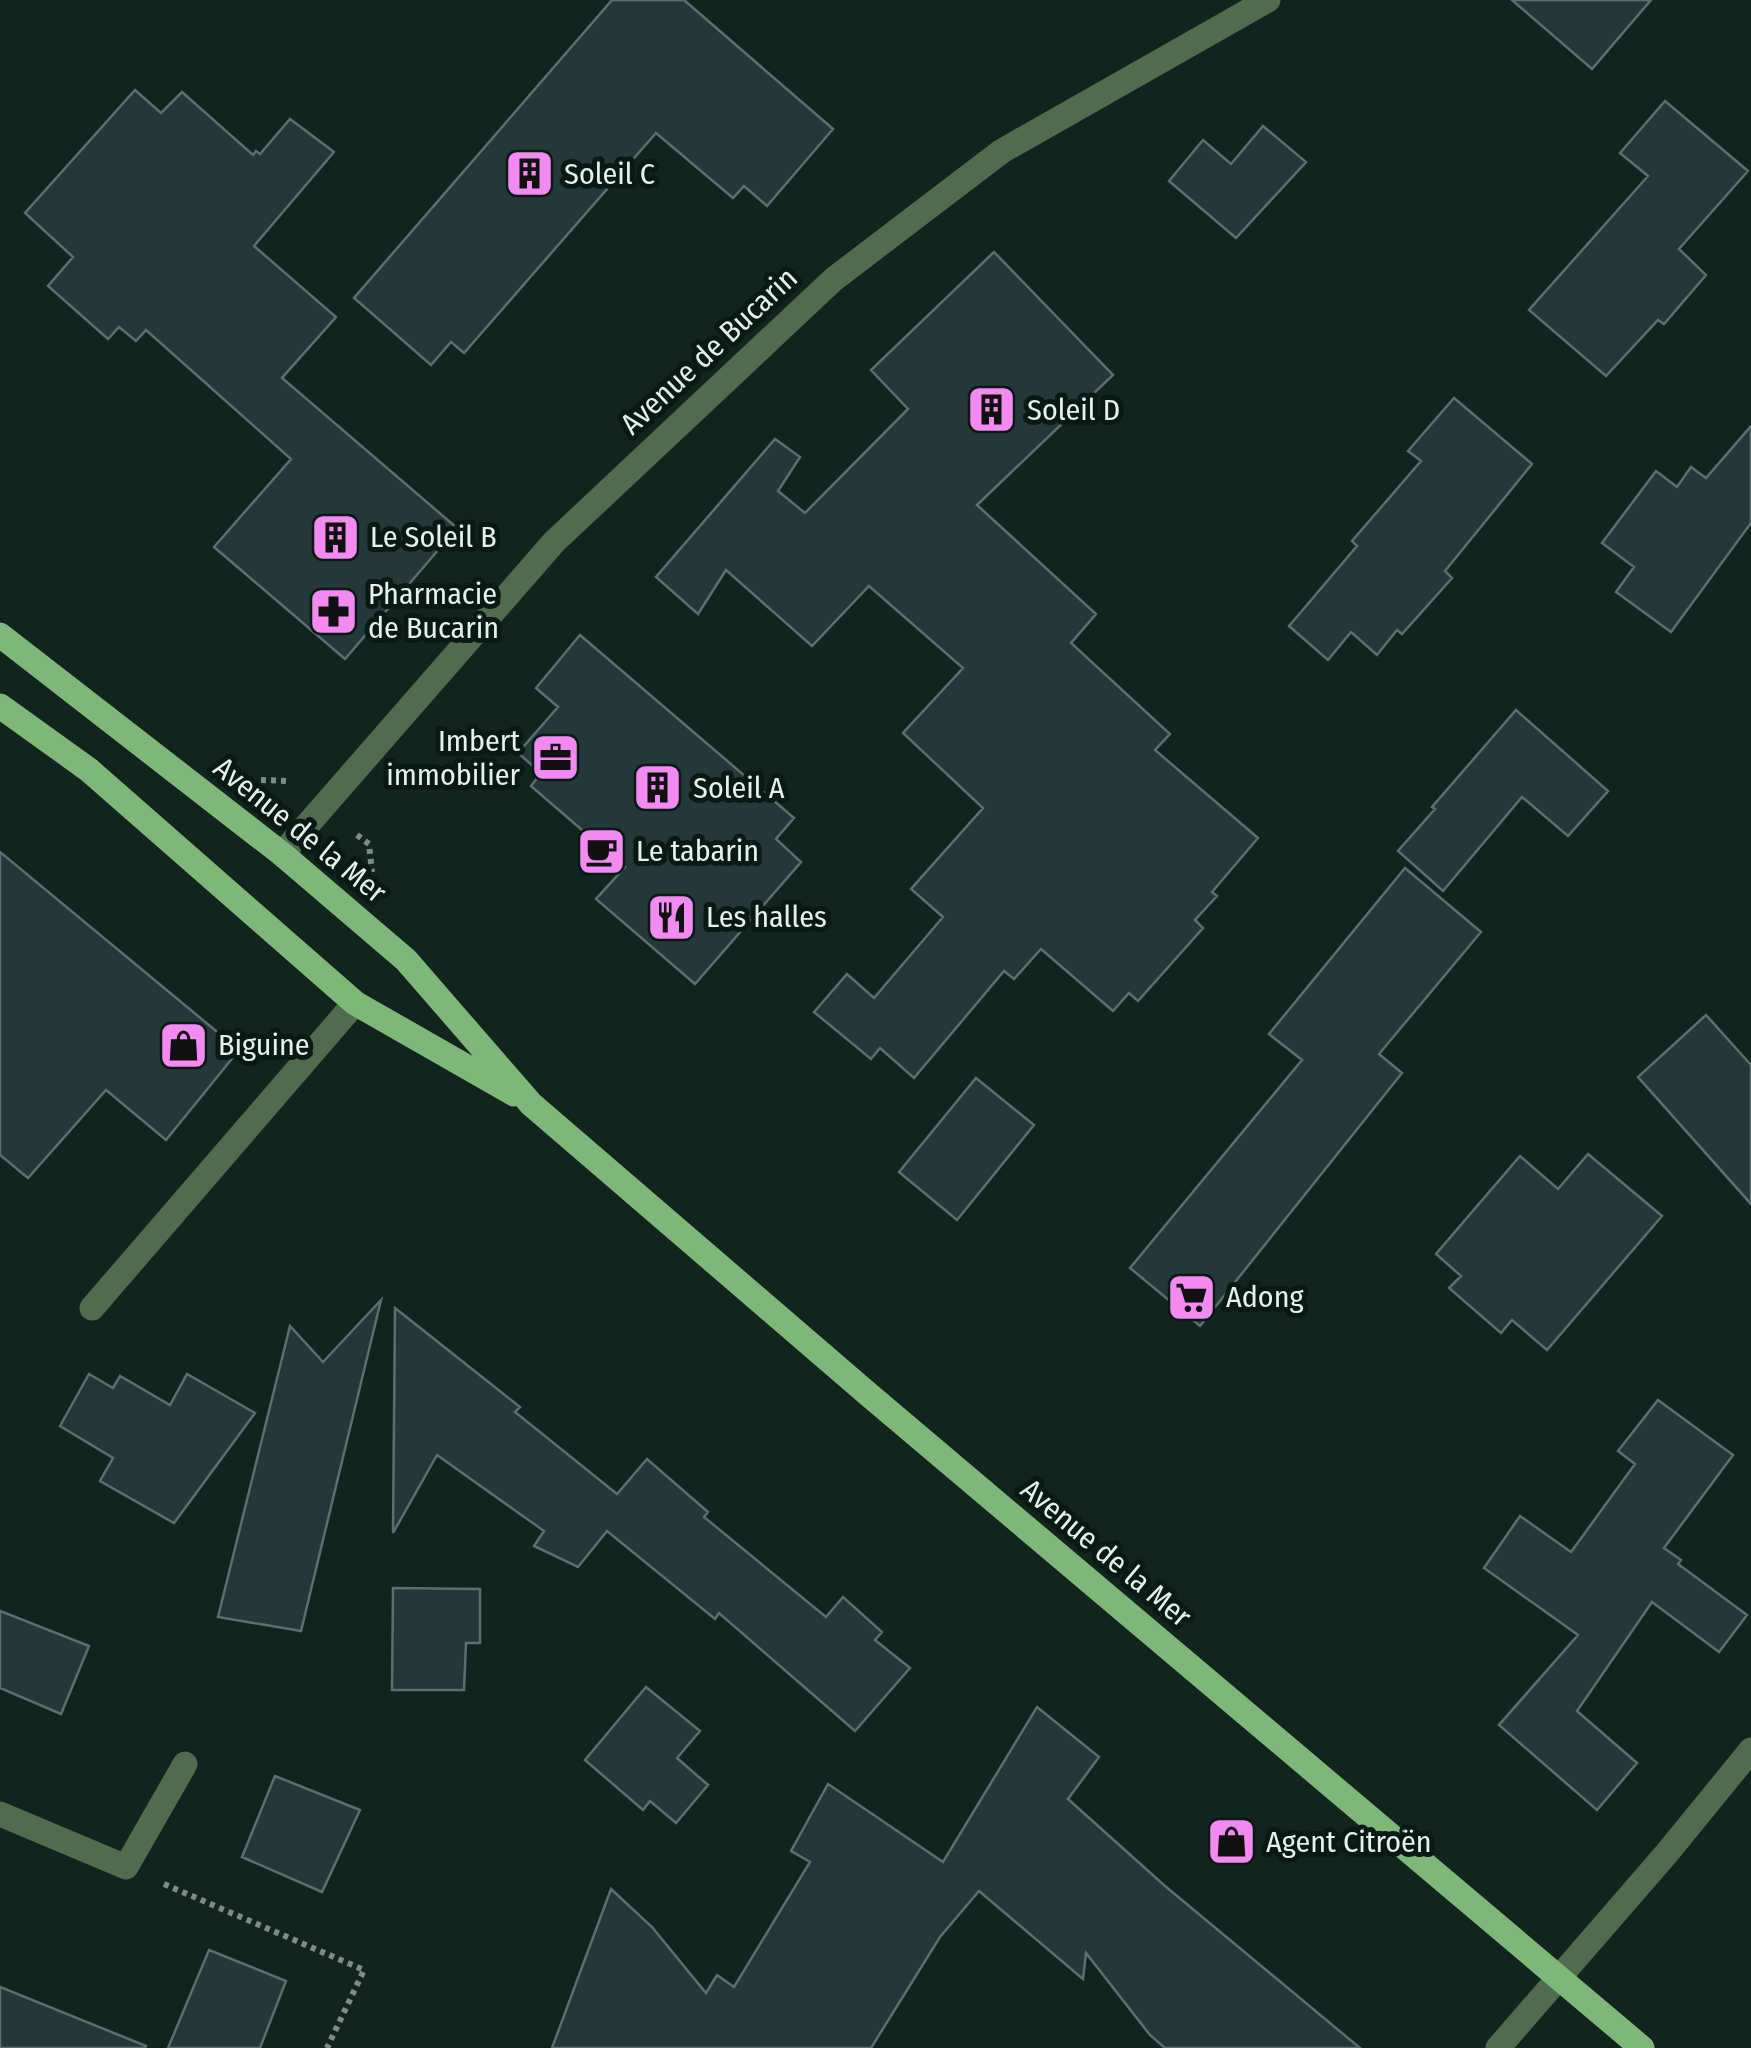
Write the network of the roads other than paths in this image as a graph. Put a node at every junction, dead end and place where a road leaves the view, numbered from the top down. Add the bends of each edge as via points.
1 (1268, 0) edge
2 (0, 635) edge
3 (0, 706) edge
4 (282, 854) junction
5 (355, 1003) junction
6 (531, 1104) junction
7 (92, 1308) dead end
8 (1751, 1750) edge
9 (185, 1764) dead end
10 (0, 1814) edge
11 (1558, 1977) junction
12 (1498, 2048) edge
13 (1642, 2048) edge

1 - 4 street, Avenue de Bucarin via 1002,151 834,279 554,542
2 - 4 main road, Avenue de la Mer
3 - 5 main road, Avenue de la Mer via 88,770
4 - 6 main road, Avenue de la Mer via 406,960
5 - 6 main road, Avenue de la Mer
5 - 7 street
6 - 11 main road, Avenue de la Mer
8 - 11 street
9 - 10 street via 126,1867
11 - 12 street
11 - 13 main road, Avenue de la Mer

